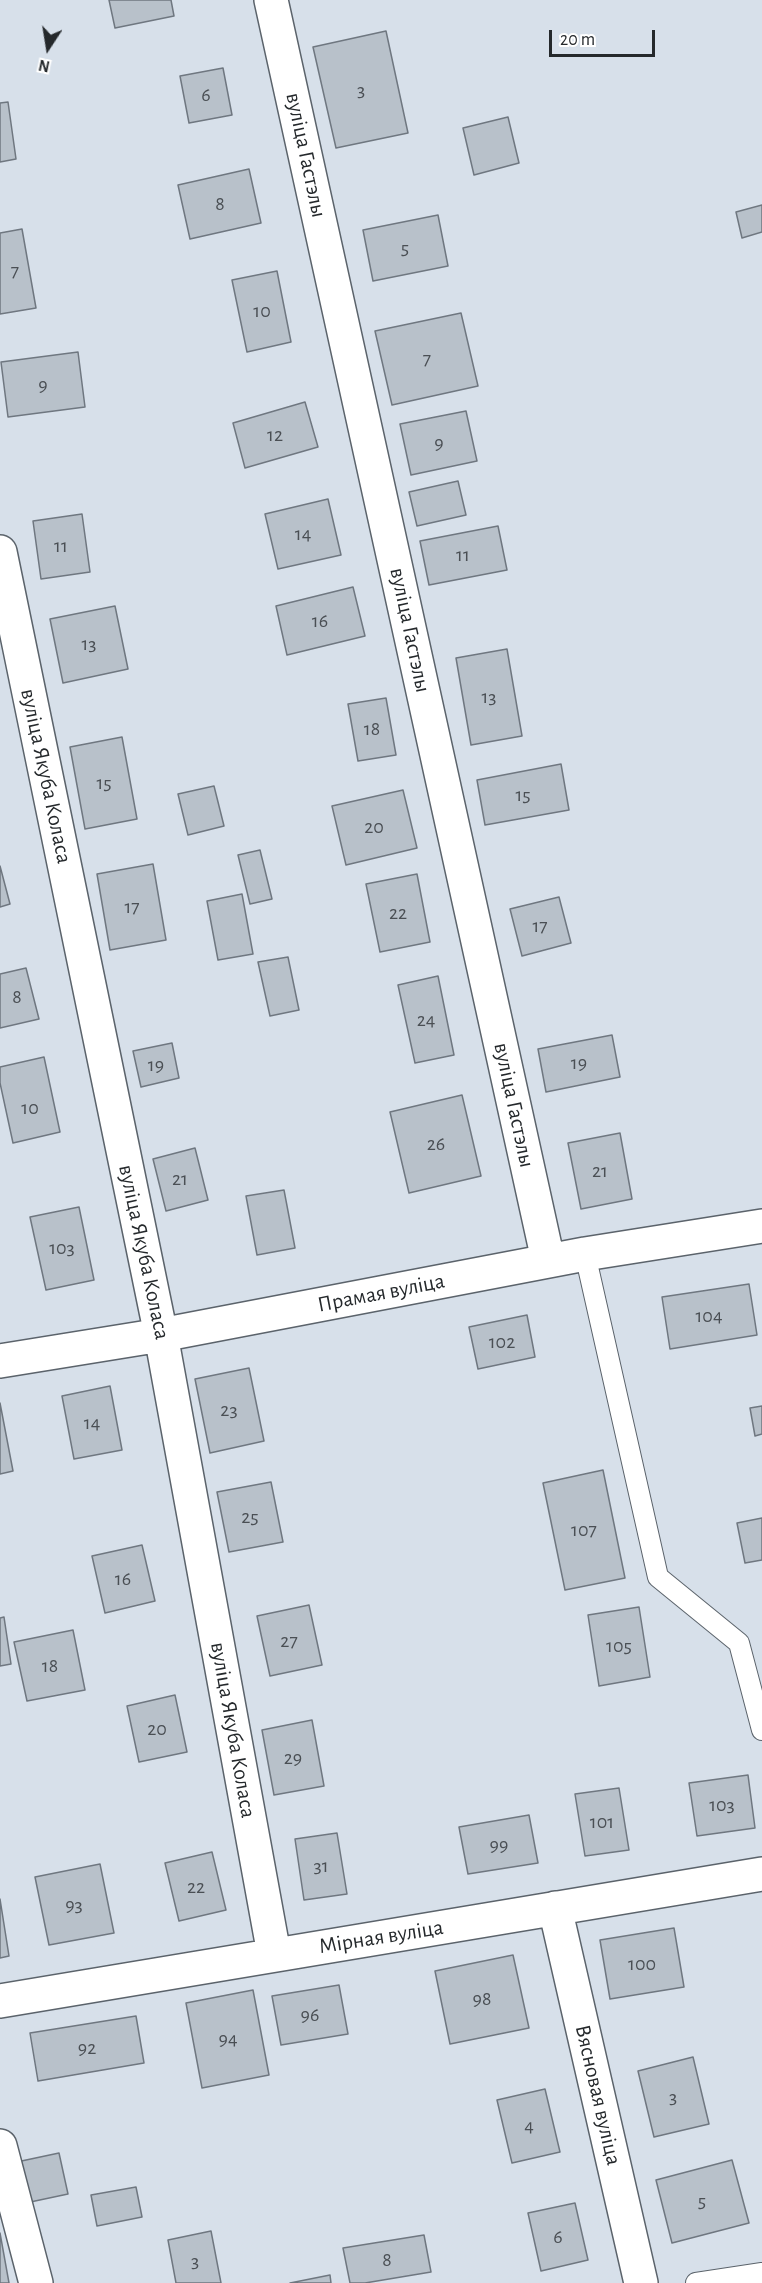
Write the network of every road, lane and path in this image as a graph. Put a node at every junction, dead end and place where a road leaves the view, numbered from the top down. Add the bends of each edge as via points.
1 (272, 0) edge
2 (0, 552) edge
3 (762, 1226) edge
4 (585, 1254) junction
5 (548, 1260) junction
6 (161, 1335) junction
7 (0, 1360) edge
8 (762, 1730) edge
9 (762, 1874) edge
10 (555, 1908) junction
11 (274, 1954) junction
12 (0, 2001) edge
13 (0, 2146) edge
14 (762, 2273) edge
15 (36, 2283) edge
16 (641, 2283) edge
17 (696, 2283) edge

1 - 5 street, вуліца Гастэлы
2 - 6 street, вуліца Якуба Коласа
3 - 4 street, Прамая вуліца
4 - 5 street, Прамая вуліца
4 - 8 lane via 658,1577 739,1643
5 - 6 street, Прамая вуліца
6 - 7 street, Прамая вуліца
6 - 11 street, вуліца Якуба Коласа
9 - 10 street, Мірная вуліца
10 - 11 street, Мірная вуліца
10 - 16 street, Вясновая вуліца
11 - 12 street, Мірная вуліца
13 - 15 street
14 - 17 lane

